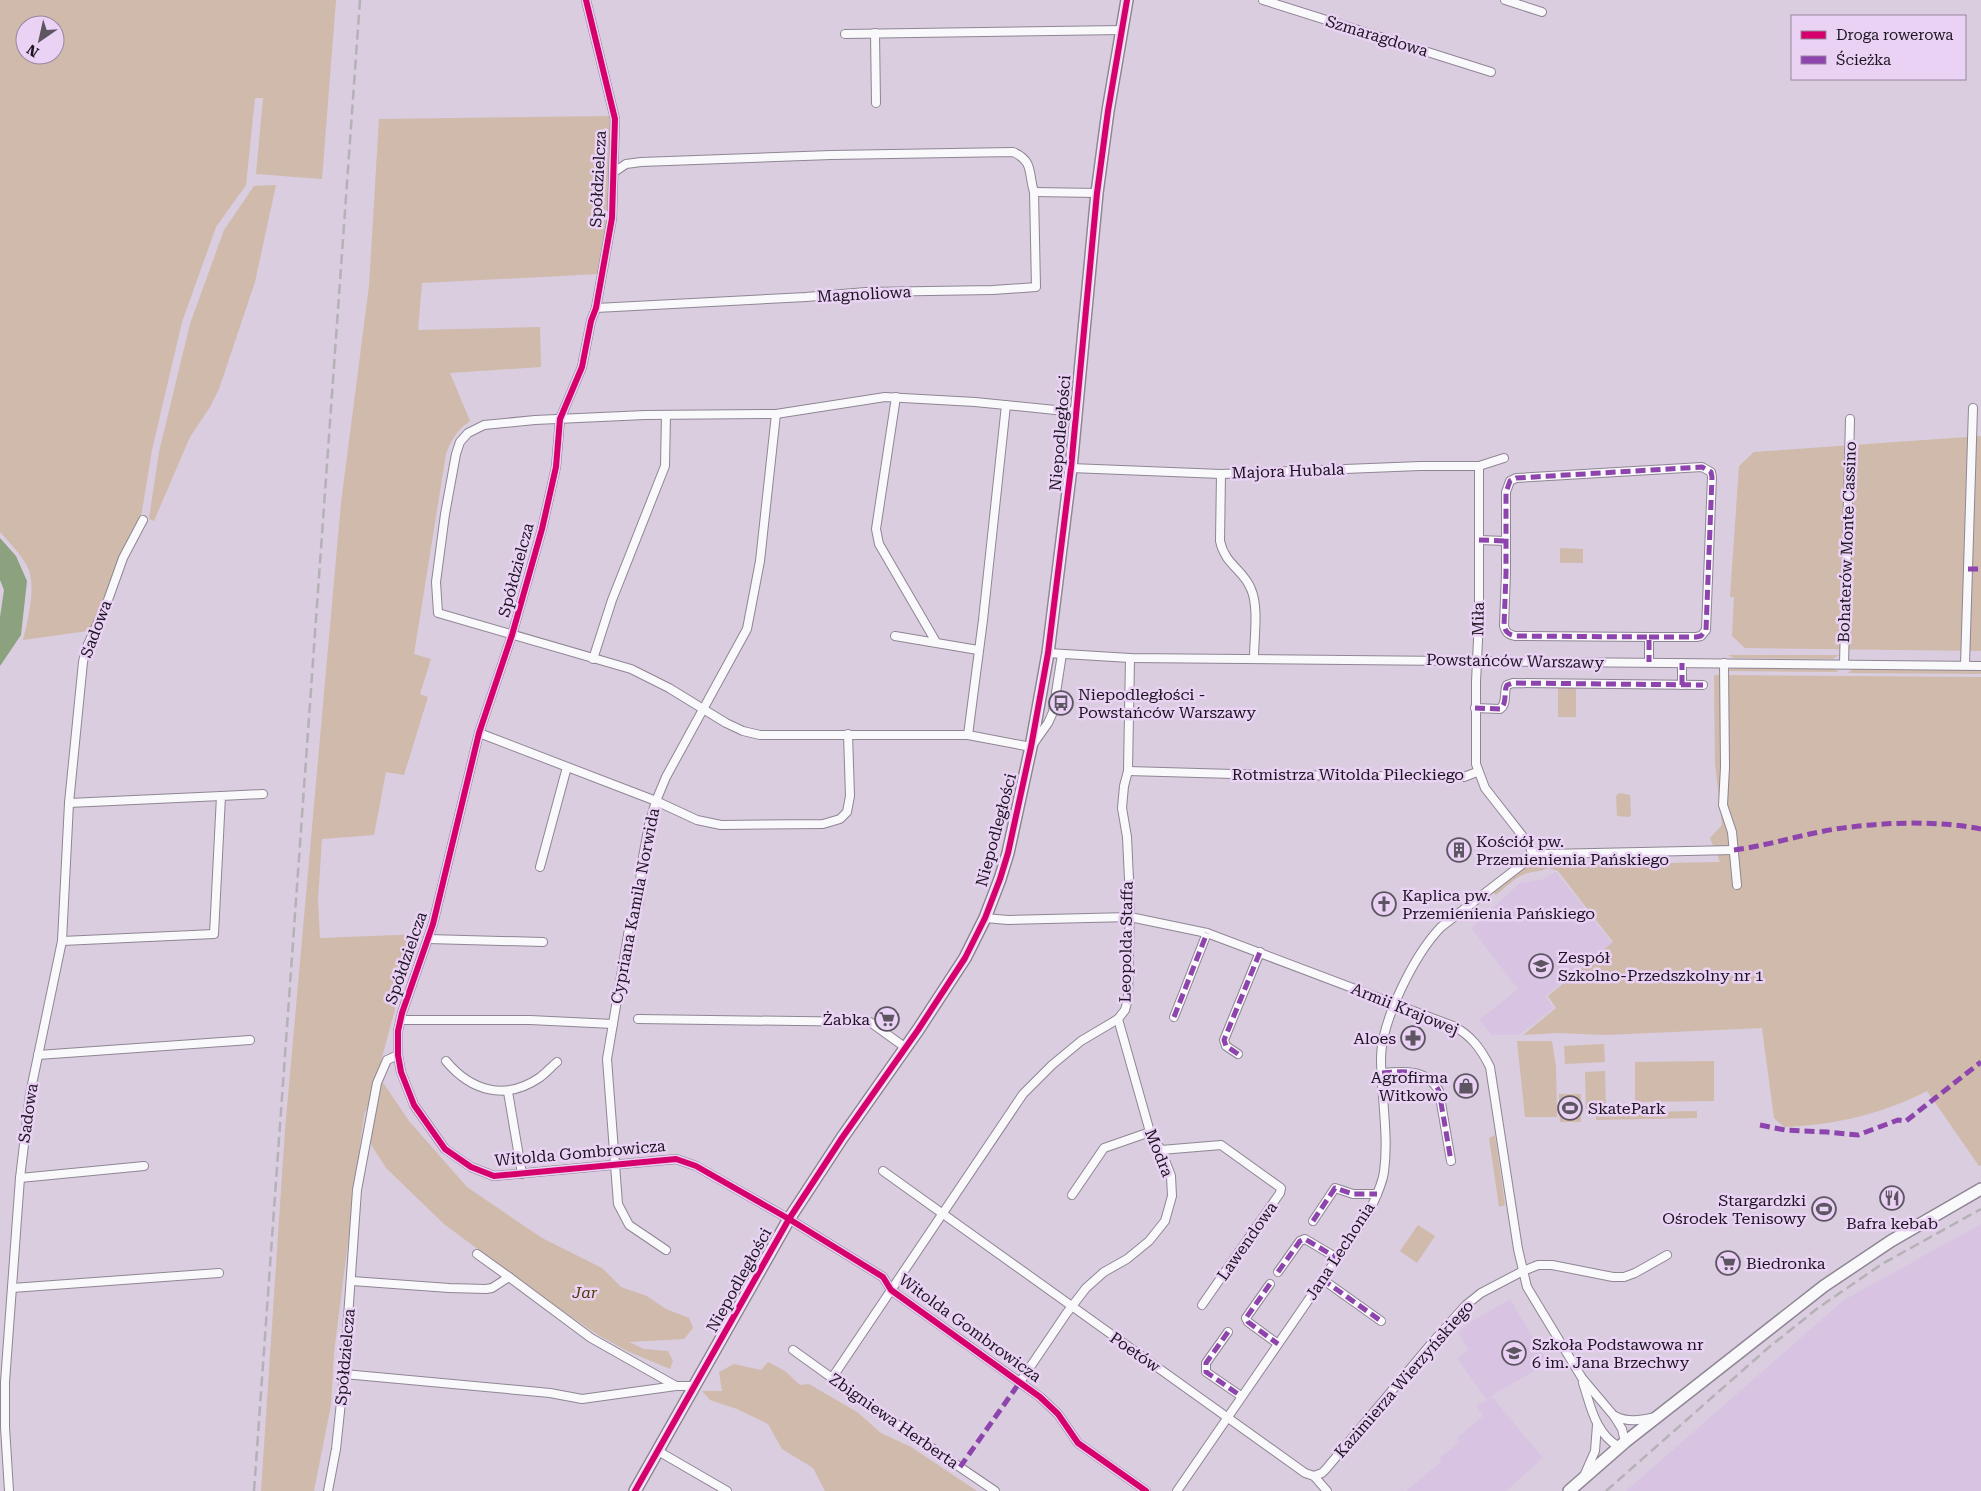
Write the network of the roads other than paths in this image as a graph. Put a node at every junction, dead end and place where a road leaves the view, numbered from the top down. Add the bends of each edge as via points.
1 (586, 0) edge
2 (1127, 0) edge
3 (1263, 0) edge
4 (1505, 0) edge
5 (1542, 12) dead end
6 (1123, 30) junction
7 (875, 33) junction
8 (844, 34) dead end
9 (1491, 72) dead end
10 (876, 103) dead end
11 (614, 172) junction
12 (1034, 192) junction
13 (1097, 193) junction
14 (596, 308) junction
15 (896, 397) junction
16 (1006, 405) junction
17 (1973, 408) dead end
18 (1075, 412) junction
19 (776, 414) junction
20 (666, 415) junction
21 (560, 419) junction
22 (1850, 419) dead end
23 (1504, 458) dead end
24 (1479, 466) junction
25 (1071, 468) junction
26 (1221, 474) junction
27 (143, 520) dead end
28 (1479, 540) junction
29 (1506, 541) junction
30 (512, 635) junction
31 (895, 636) dead end
32 (1648, 637) junction
33 (936, 642) junction
34 (978, 650) junction
35 (1048, 653) junction
36 (1062, 654) junction
37 (1130, 658) junction
38 (1254, 658) junction
39 (593, 659) junction
40 (1477, 660) junction
41 (1649, 662) junction
42 (1682, 663) junction
43 (1724, 663) junction
44 (1844, 664) junction
45 (1965, 665) junction
46 (1981, 666) edge
47 (1682, 685) junction
48 (1703, 685) dead end
49 (1475, 708) junction
50 (704, 710) junction
51 (479, 733) junction
52 (848, 734) junction
53 (968, 735) junction
54 (1031, 747) junction
55 (567, 766) junction
56 (1128, 771) junction
57 (1478, 772) junction
58 (263, 794) dead end
59 (221, 796) junction
60 (656, 801) junction
61 (69, 803) junction
62 (1734, 850) junction
63 (1532, 852) junction
64 (540, 867) dead end
65 (1737, 885) dead end
66 (1130, 917) junction
67 (985, 918) junction
68 (1207, 933) junction
69 (428, 939) junction
70 (62, 940) junction
71 (543, 942) dead end
72 (1260, 952) junction
73 (1395, 1004) junction
74 (1174, 1016) dead end
75 (638, 1019) dead end
76 (1118, 1019) junction
77 (400, 1020) junction
78 (613, 1024) junction
79 (250, 1040) dead end
80 (906, 1048) junction
81 (1238, 1054) dead end
82 (398, 1055) junction
83 (38, 1056) junction
84 (446, 1061) dead end
85 (557, 1062) dead end
86 (1382, 1073) junction
87 (508, 1092) junction
88 (1150, 1132) junction
89 (1160, 1150) junction
90 (1451, 1161) dead end
91 (616, 1164) junction
92 (144, 1166) dead end
93 (883, 1171) dead end
94 (522, 1174) junction
95 (20, 1178) junction
96 (1981, 1190) edge
97 (1377, 1194) junction
98 (1072, 1195) dead end
99 (943, 1214) junction
100 (789, 1219) junction
101 (1313, 1221) dead end
102 (666, 1250) dead end
103 (477, 1254) dead end
104 (1667, 1255) dead end
105 (1337, 1258) junction
106 (1523, 1271) junction
107 (1278, 1272) dead end
108 (219, 1273) dead end
109 (509, 1278) junction
110 (1322, 1279) junction
111 (352, 1281) junction
112 (1270, 1284) dead end
113 (12, 1288) junction
114 (891, 1290) junction
115 (1202, 1305) dead end
116 (1072, 1308) junction
117 (1381, 1321) dead end
118 (1228, 1332) dead end
119 (1278, 1344) junction
120 (793, 1350) dead end
121 (344, 1374) junction
122 (832, 1378) junction
123 (1582, 1378) junction
124 (1020, 1382) junction
125 (676, 1386) junction
126 (695, 1386) junction
127 (1241, 1396) junction
128 (1227, 1416) junction
129 (1614, 1416) junction
130 (1657, 1416) junction
131 (1597, 1425) junction
132 (1622, 1444) junction
133 (658, 1451) junction
134 (1314, 1476) junction
135 (1582, 1479) junction
136 (9, 1491) edge
137 (328, 1491) edge
138 (635, 1491) edge
139 (727, 1491) edge
140 (995, 1491) edge
141 (1146, 1491) edge
142 (1177, 1491) edge
143 (1327, 1491) edge
144 (1568, 1491) edge

1 - 11 street, Spółdzielcza via 615,119
2 - 6 street, Niepodległości
3 - 9 street, Szmaragdowa
4 - 5 street
6 - 7 street
6 - 13 street, Niepodległości
7 - 8 street
7 - 10 street
11 - 12 street, Magnoliowa via 626,164 642,162 1013,152 1029,163
11 - 14 street, Spółdzielcza via 612,218
12 - 13 street
12 - 14 street, Magnoliowa via 1036,287 866,292
13 - 18 street, Niepodległości
14 - 21 street, Spółdzielcza via 582,367
15 - 16 street
15 - 19 street
15 - 33 street via 876,529 879,544
16 - 18 street
16 - 34 street
17 - 45 street
18 - 25 street, Niepodległości
19 - 20 street
19 - 50 street, Cypriana Kamila Norwida via 760,562 747,629
20 - 21 street
20 - 39 street via 665,466 612,600
21 - 30 street, Spółdzielcza via 556,467 546,512
21 - 30 street via 475,428 460,442 452,473 437,572 438,613
22 - 44 street, Bohaterów Monte Cassino
23 - 24 street, Majora Hubala
24 - 26 street, Majora Hubala
24 - 28 street, Miła
25 - 26 street, Majora Hubala
25 - 35 street, Niepodległości
26 - 38 street via 1220,541 1227,560 1244,578 1253,594
27 - 61 street, Sadowa via 123,558 86,649
28 - 29 street
28 - 40 street, Miła
29 - 32 street via 1504,626 1508,634
29 - 32 street via 1506,492 1510,480 1606,472 1708,469 1712,476 1706,630 1696,637
30 - 39 street
30 - 51 street, Spółdzielcza
31 - 33 street
32 - 41 street
33 - 34 street
34 - 53 street
35 - 36 street, Powstańców Warszawy
35 - 54 street, Niepodległości
36 - 37 street, Powstańców Warszawy
36 - 54 street via 1053,712
37 - 38 street, Powstańców Warszawy
37 - 56 street, Leopolda Staffa
38 - 40 street, Powstańców Warszawy
39 - 50 street via 631,670
40 - 41 street, Powstańców Warszawy
40 - 49 street, Miła
41 - 42 street, Powstańców Warszawy
42 - 43 street, Powstańców Warszawy
42 - 47 street
43 - 44 street, Powstańców Warszawy
43 - 62 street via 1723,805
44 - 45 street, Powstańców Warszawy
45 - 46 street, Powstańców Warszawy
47 - 48 street
47 - 49 street via 1513,683 1507,685 1500,709
49 - 57 street, Miła
50 - 52 street via 743,731 760,735
50 - 60 street, Cypriana Kamila Norwida via 670,769
51 - 55 street
51 - 69 street, Spółdzielcza
52 - 53 street
52 - 60 street via 850,796 847,812 840,819 823,824 721,825 697,820
53 - 54 street
54 - 67 street, Niepodległości via 1008,852
55 - 60 street
55 - 64 street
56 - 57 street, Rotmistrza Witolda Pileckiego via 1464,777
56 - 66 street, Leopolda Staffa via 1122,808 1127,837
57 - 63 street, Rotmistrza Witolda Pileckiego
58 - 59 street
59 - 61 street
59 - 70 street via 214,934
60 - 78 street, Cypriana Kamila Norwida via 641,868 639,903 629,928
61 - 70 street, Sadowa
62 - 63 street
62 - 65 street
63 - 73 street, Jana Lechonia via 1431,937
66 - 67 street, Armii Krajowej
66 - 68 street, Armii Krajowej
66 - 76 street, Leopolda Staffa via 1128,999
67 - 80 street, Niepodległości via 965,958
68 - 72 street, Armii Krajowej
68 - 74 street
69 - 71 street, Spółdzielcza
69 - 77 street, Spółdzielcza
70 - 83 street, Sadowa
72 - 73 street, Armii Krajowej
72 - 81 street via 1224,1040 1226,1046
73 - 86 street, Jana Lechonia via 1381,1055
73 - 106 street, Armii Krajowej via 1465,1032 1490,1067
75 - 80 street via 870,1022
76 - 88 street, Modra
76 - 99 street, Leopolda Staffa via 1081,1040 1023,1094
77 - 78 street
77 - 82 street, Witolda Gombrowicza
78 - 91 street, Cypriana Kamila Norwida via 607,1059
79 - 83 street
80 - 100 street, Niepodległości
82 - 94 street, Witolda Gombrowicza via 414,1105 445,1149 483,1173 494,1176
82 - 111 street, Spółdzielcza via 387,1060 380,1071 368,1124 357,1190
83 - 95 street, Sadowa
84 - 87 street via 467,1081 482,1088
85 - 87 street via 539,1078
86 - 90 street via 1419,1073 1434,1082 1439,1091
86 - 97 street, Jana Lechonia via 1385,1152 1384,1173
87 - 94 street, Witolda Gombrowicza
88 - 89 street, Modra
88 - 98 street via 1104,1148
89 - 115 street, Lawendowa via 1221,1145 1282,1188
89 - 116 street, Modra via 1170,1176 1172,1196 1165,1221 1128,1259 1104,1272 1086,1288
91 - 94 street, Witolda Gombrowicza
91 - 100 street, Witolda Gombrowicza via 676,1159 696,1166
91 - 102 street, Cypriana Kamila Norwida via 618,1204 629,1225
92 - 95 street
93 - 99 street
95 - 113 street, Sadowa
96 - 130 street via 1891,1241 1832,1281
97 - 101 street via 1353,1194 1335,1188
97 - 105 street, Jana Lechonia via 1369,1212
99 - 114 street, Leopolda Staffa
99 - 116 street, Poetów
100 - 114 street, Witolda Gombrowicza via 883,1277
100 - 126 street, Niepodległości
103 - 109 street
104 - 106 street, Kazimierza Wierzyńskiego via 1624,1277 1552,1265 1534,1266
105 - 107 street via 1305,1239 1300,1241
105 - 110 street, Jana Lechonia
106 - 123 street, Armii Krajowej via 1528,1287
106 - 134 street, Kazimierza Wierzyńskiego via 1481,1293 1466,1305 1326,1469
108 - 113 street
109 - 111 street via 486,1289
109 - 125 street via 591,1338
110 - 117 street
110 - 119 street, Jana Lechonia
111 - 121 street, Spółdzielcza
112 - 119 street via 1246,1318
113 - 136 street, Sadowa via 5,1382
114 - 122 street, Leopolda Staffa
114 - 124 street, Witolda Gombrowicza
116 - 124 street
116 - 128 street, Poetów
118 - 127 street via 1206,1363 1206,1372
119 - 127 street, Jana Lechonia
120 - 122 street, Zbigniewa Herberta
121 - 125 street via 550,1393 582,1399
121 - 137 street, Spółdzielcza
122 - 140 street, Zbigniewa Herberta
123 - 129 street, Armii Krajowej
123 - 131 street, Armii Krajowej
124 - 141 street, Witolda Gombrowicza via 1058,1414 1078,1443
125 - 126 street
126 - 133 street, Niepodległości
127 - 128 street, Jana Lechonia
128 - 134 street, Poetów via 1305,1473
128 - 142 street
129 - 130 street via 1637,1421
129 - 132 street, Armii Krajowej via 1622,1429
130 - 132 street
131 - 132 street, Armii Krajowej via 1604,1435
131 - 135 street, Armii Krajowej via 1595,1451
132 - 135 street
133 - 138 street, Niepodległości
133 - 139 street
134 - 143 street, Poetów
135 - 144 street

